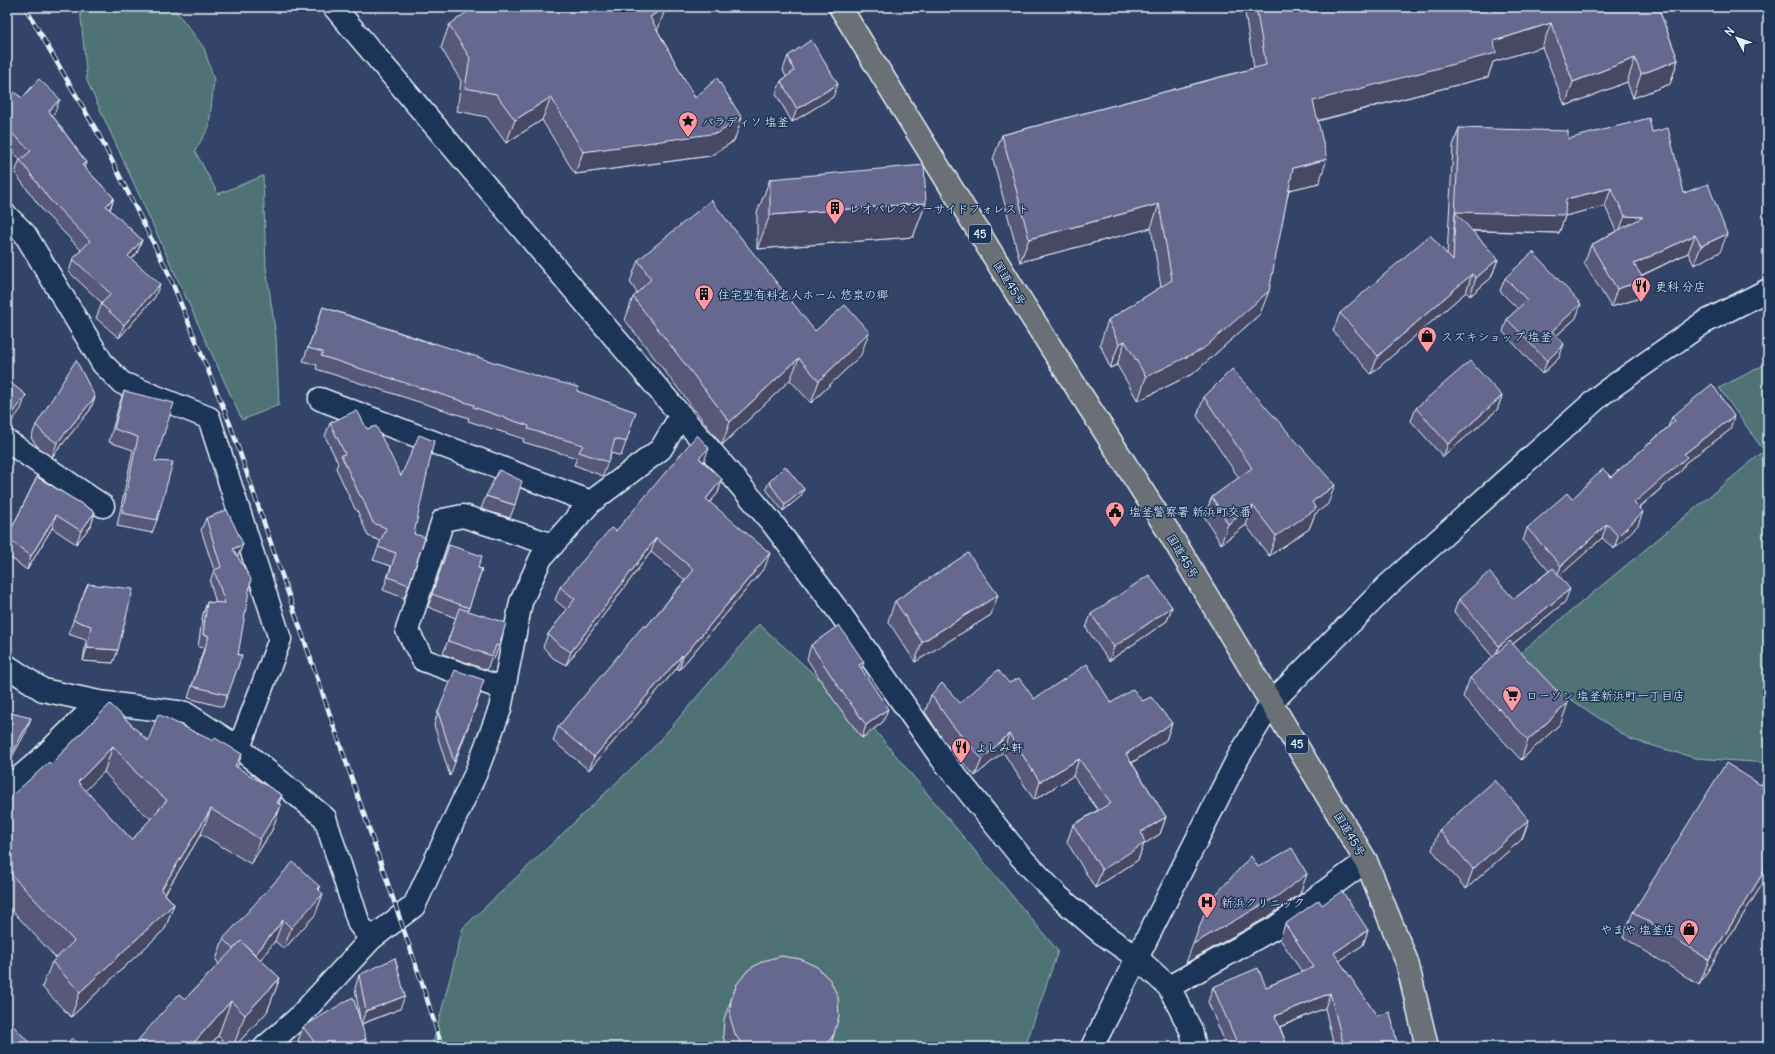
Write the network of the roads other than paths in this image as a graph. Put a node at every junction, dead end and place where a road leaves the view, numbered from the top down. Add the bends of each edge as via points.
1 (334, 7) edge
2 (840, 7) edge
3 (7, 216) edge
4 (1768, 290) edge
5 (320, 399) dead end
6 (681, 415) junction
7 (7, 441) edge
8 (591, 502) junction
9 (102, 506) dead end
10 (553, 545) junction
11 (7, 666) edge
12 (504, 689) junction
13 (99, 702) junction
14 (1272, 702) junction
15 (239, 748) junction
16 (7, 788) edge
17 (1366, 861) junction
18 (371, 939) junction
19 (1136, 957) junction
20 (1169, 987) junction
21 (265, 1047) edge
22 (1092, 1047) edge
23 (1195, 1047) edge
24 (1427, 1047) edge

1 - 6 street
2 - 14 highway, 国道45号 / 45 via 1015,292 1170,534
3 - 15 street via 25,234 103,364 122,383 209,418 280,639
4 - 14 street via 1703,323 1602,394 1388,585
5 - 8 street
6 - 8 street via 661,449
6 - 19 street via 773,524 842,616 942,759 1021,857 1058,896 1100,932
7 - 9 street
8 - 10 street
10 - 12 street via 541,558 521,602
10 - 12 street via 463,516 443,520 407,630 423,660
11 - 13 street via 43,690
12 - 18 street via 500,709 475,775 414,906
13 - 15 street via 185,712
13 - 16 street via 41,759
14 - 17 highway, 国道45号 / 45
14 - 19 street via 1238,758
15 - 18 street via 325,818 359,924
17 - 20 street via 1276,927
17 - 24 highway, 国道45号 / 45 via 1407,962
18 - 21 street via 297,1019
19 - 20 street
19 - 22 street
20 - 23 street via 1190,1030

